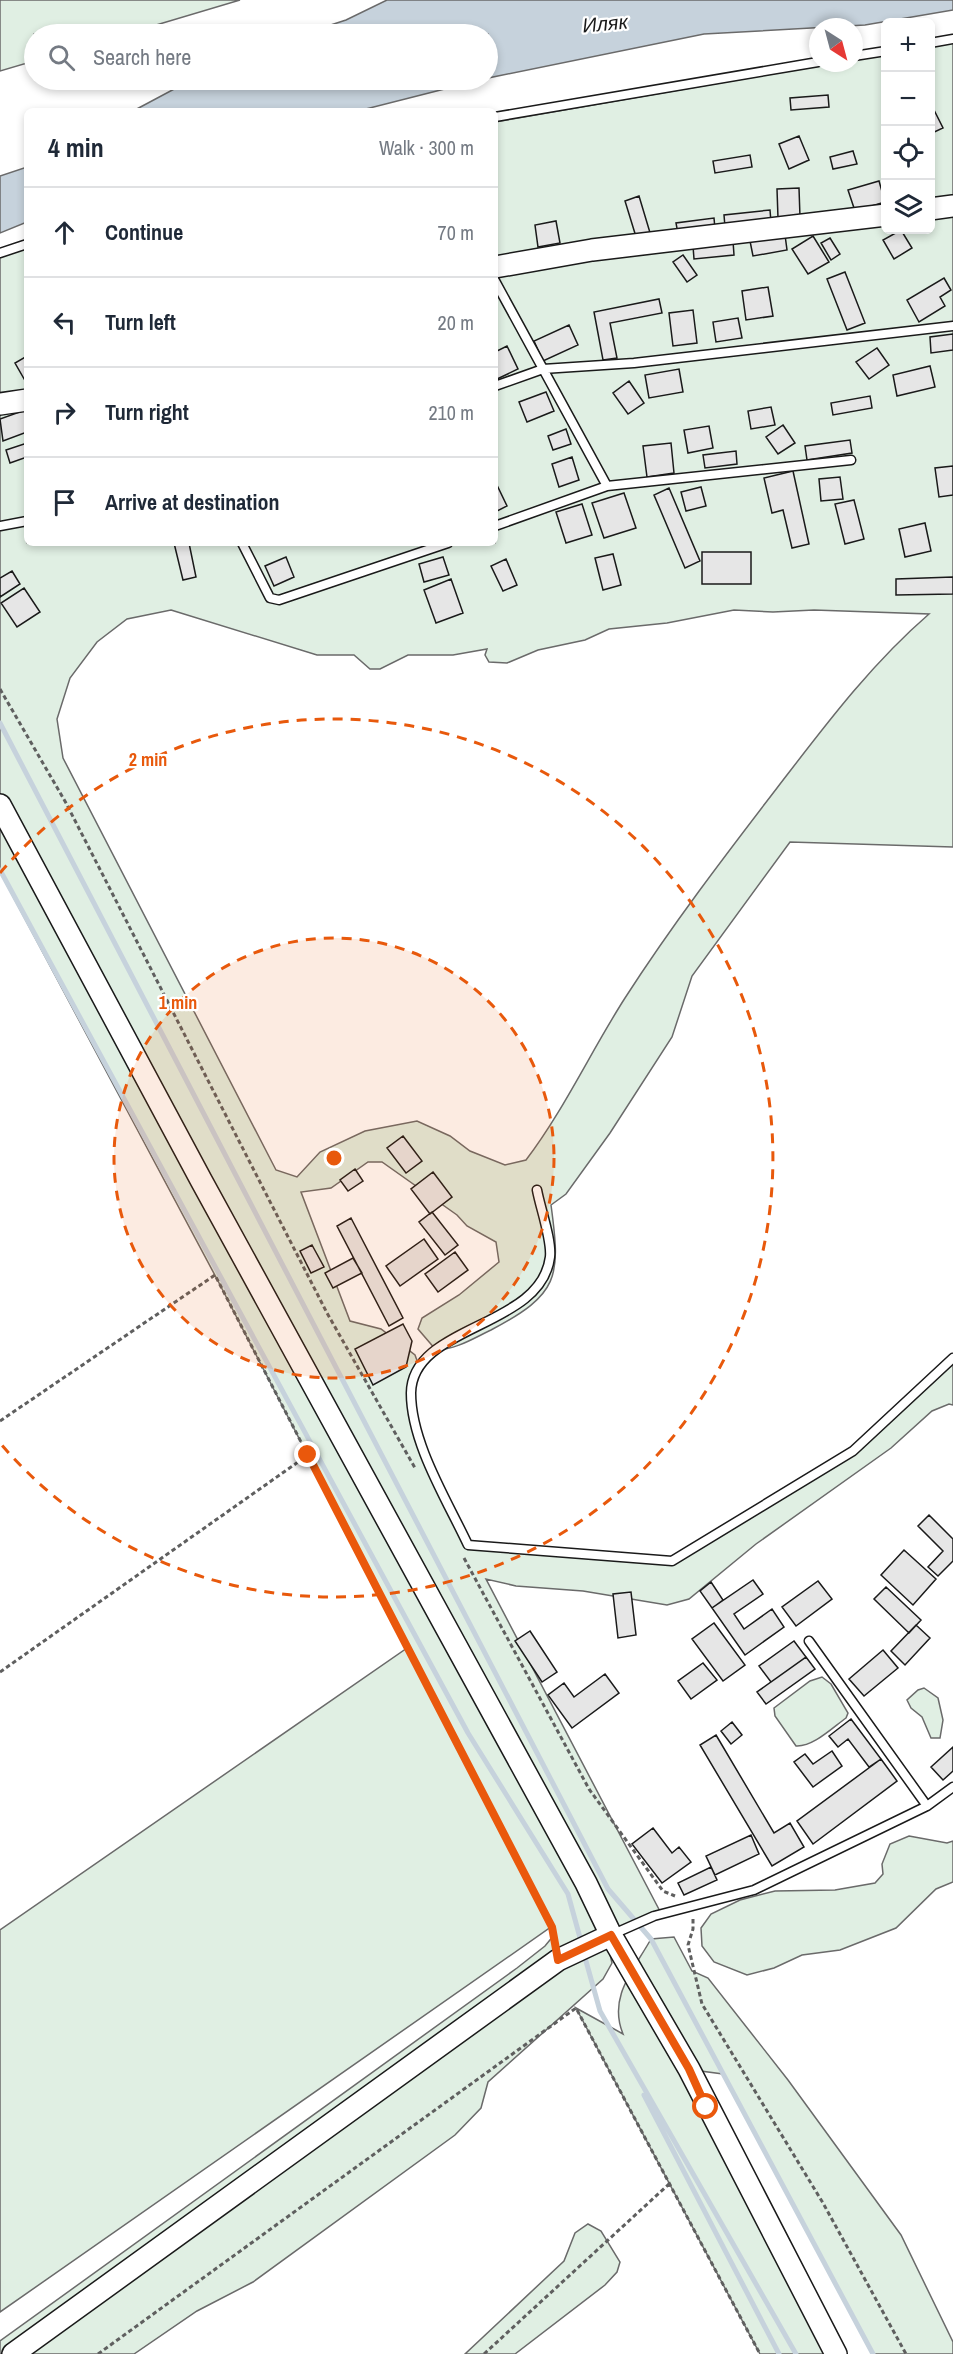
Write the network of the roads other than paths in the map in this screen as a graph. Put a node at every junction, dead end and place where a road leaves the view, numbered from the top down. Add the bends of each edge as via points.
1 (953, 39) edge
2 (935, 42) edge
3 (881, 52) edge
4 (863, 55) edge
5 (809, 64) edge
6 (498, 116) edge
7 (953, 206) edge
8 (935, 208) edge
9 (881, 215) edge
10 (24, 245) edge
11 (0, 253) edge
12 (498, 266) edge
13 (498, 286) edge
14 (953, 326) edge
15 (543, 369) junction
16 (498, 385) edge
17 (24, 400) edge
18 (0, 404) edge
19 (851, 460) dead end
20 (607, 486) junction
21 (24, 522) edge
22 (498, 525) edge
23 (0, 526) edge
24 (244, 546) edge
25 (439, 546) edge
26 (0, 805) edge
27 (537, 1190) dead end
28 (953, 1358) edge
29 (809, 1641) dead end
30 (953, 1787) edge
31 (927, 1806) junction
32 (611, 1935) junction
33 (13, 2354) edge
34 (836, 2354) edge

1 - 2 lane
3 - 4 lane
5 - 6 lane
7 - 8 street
9 - 12 street via 592,250
10 - 11 lane
13 - 15 lane
14 - 15 lane via 634,363
15 - 16 lane
15 - 20 lane
17 - 18 street
19 - 20 lane
20 - 22 lane
21 - 23 lane
24 - 25 lane via 270,598 279,600
26 - 32 street
27 - 28 lane via 550,1256 541,1283 516,1306 436,1350 419,1366 411,1391 416,1431 468,1545 672,1561 853,1451
29 - 31 lane
30 - 31 lane
31 - 32 lane via 754,1890 654,1916
32 - 33 street via 564,1957
32 - 34 street via 689,2069

